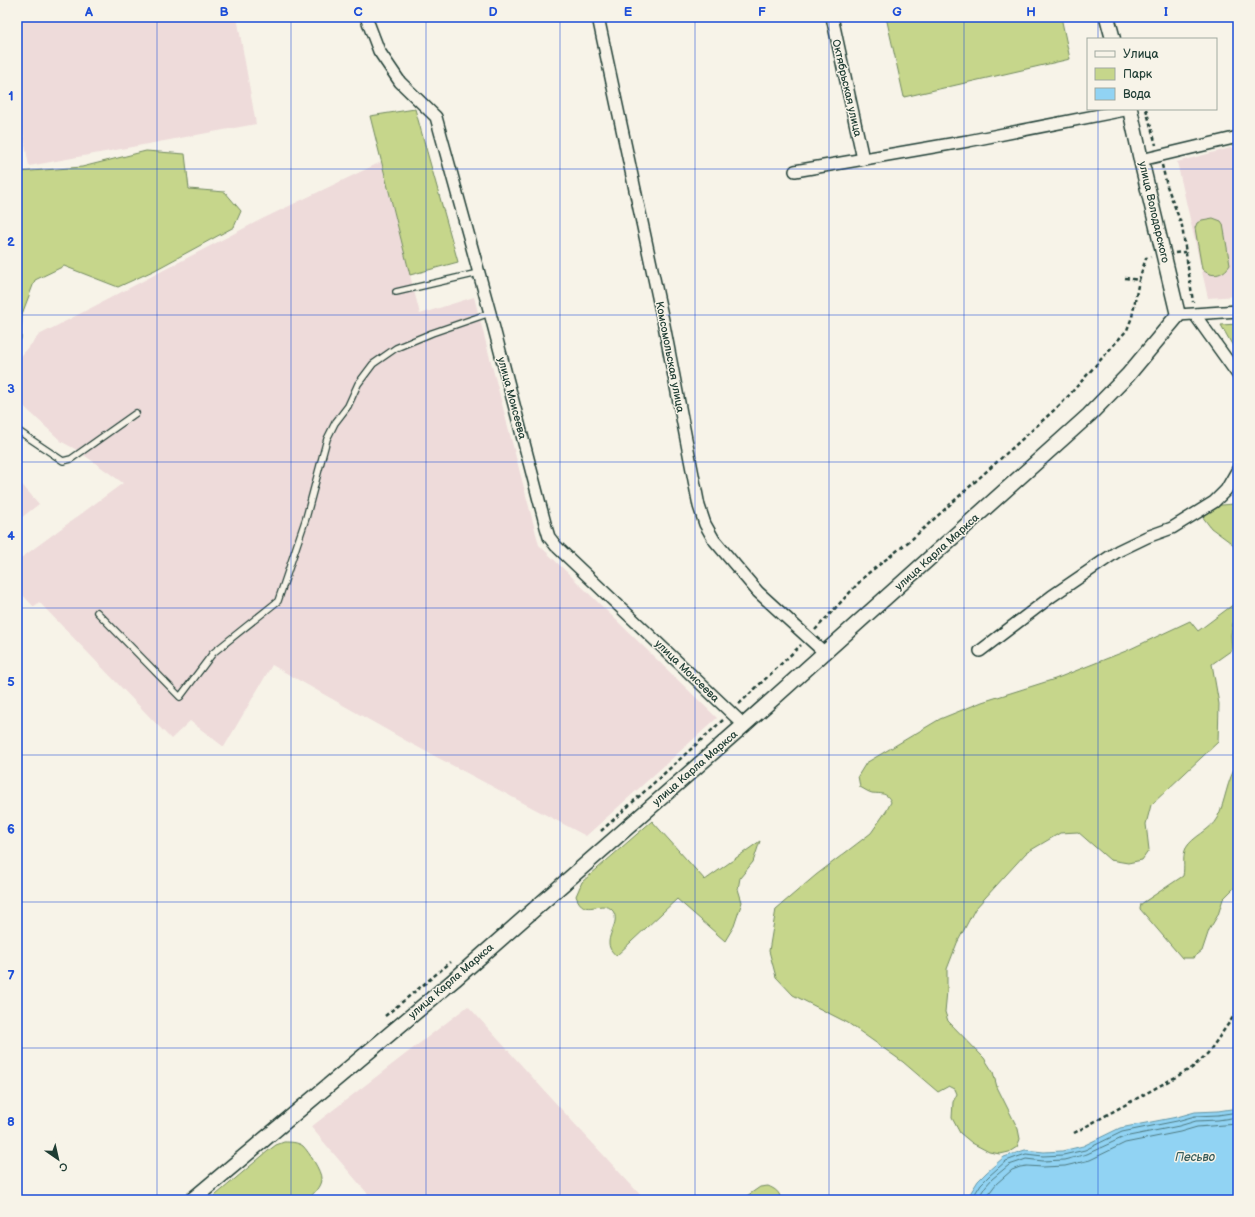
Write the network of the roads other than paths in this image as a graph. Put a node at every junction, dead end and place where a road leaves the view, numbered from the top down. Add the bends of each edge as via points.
1 (366, 17) edge
2 (598, 17) edge
3 (832, 17) edge
4 (1108, 17) edge
5 (1113, 38) edge
6 (1125, 110) edge
7 (1130, 110) edge
8 (1238, 137) edge
9 (863, 159) junction
10 (1141, 160) junction
11 (795, 171) dead end
12 (478, 273) junction
13 (396, 292) dead end
14 (490, 312) junction
15 (1238, 312) edge
16 (1178, 315) junction
17 (1195, 315) junction
18 (1238, 375) edge
19 (136, 413) dead end
20 (17, 430) edge
21 (1238, 469) edge
22 (97, 612) dead end
23 (980, 651) dead end
24 (825, 653) junction
25 (744, 725) junction
26 (192, 1200) edge

1 - 12 street, улица Моисеева via 379,51 400,82 436,117
2 - 24 street, Комсомольская улица via 664,325 699,506 705,524 728,558 758,592
3 - 9 street, Октябрьская улица
4 - 5 street
6 - 9 street
7 - 10 street, улица Володарского
8 - 10 street
9 - 11 street
10 - 16 street, улица Володарского
12 - 13 lane
12 - 14 street, улица Моисеева
14 - 22 lane via 396,348 373,364 358,384 348,406 327,439 306,518 278,602 213,653 180,697
14 - 25 street, улица Моисеева via 549,537
15 - 17 street
16 - 17 street
16 - 24 street, улица Карла Маркса via 1128,375 1089,415
17 - 18 street
19 - 20 lane via 71,458 63,460
21 - 23 street via 1226,490 1214,502 1172,528 1118,551 1052,596
24 - 25 street, улица Карла Маркса
25 - 26 street, улица Карла Маркса via 454,980

